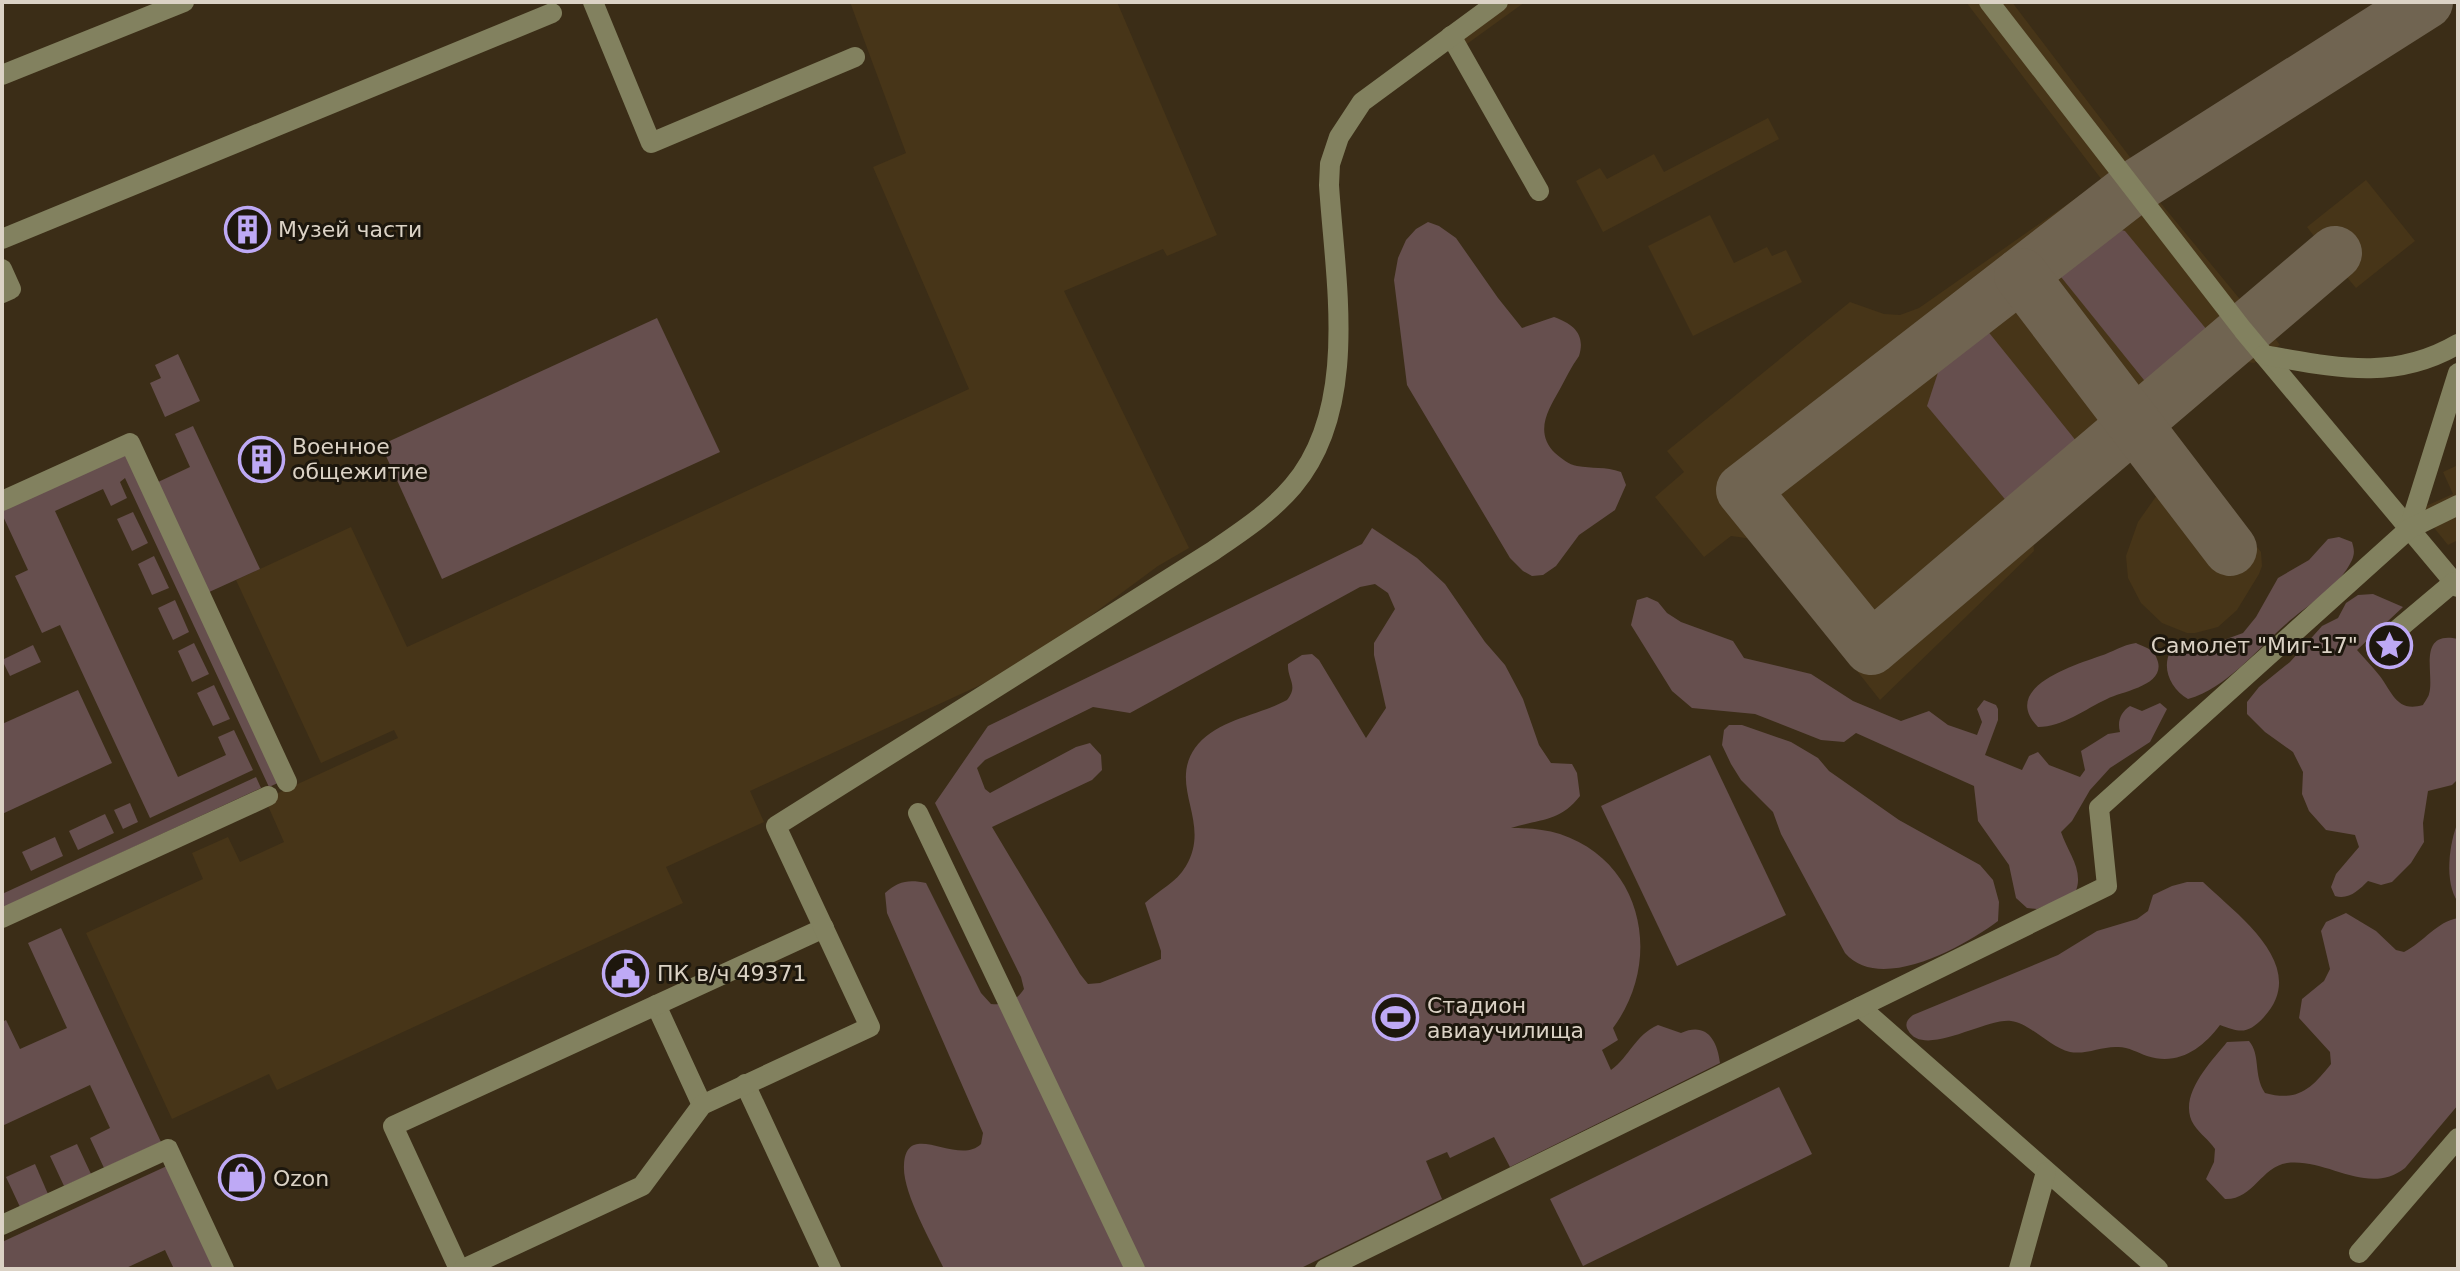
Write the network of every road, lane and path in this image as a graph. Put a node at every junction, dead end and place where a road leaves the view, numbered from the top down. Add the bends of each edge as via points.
1 (184, 2) edge
2 (1498, 2) edge
3 (1989, 2) edge
4 (597, 3) edge
5 (552, 13) dead end
6 (1451, 36) junction
7 (855, 57) dead end
8 (2, 75) edge
9 (1539, 191) dead end
10 (2, 239) edge
11 (2, 269) edge
12 (2, 293) edge
13 (2458, 344) edge
14 (2264, 355) junction
15 (2458, 373) edge
16 (2, 501) edge
17 (2458, 505) edge
18 (2409, 529) junction
19 (2456, 584) edge
20 (2391, 635) dead end
21 (287, 782) dead end
22 (268, 796) dead end
23 (918, 813) dead end
24 (2, 918) edge
25 (824, 928) junction
26 (656, 1005) junction
27 (1860, 1007) junction
28 (745, 1084) junction
29 (702, 1105) junction
30 (2458, 1138) edge
31 (2046, 1172) junction
32 (2, 1225) edge
33 (2359, 1253) dead end
34 (224, 1269) edge
35 (461, 1269) edge
36 (831, 1269) edge
37 (1135, 1269) edge
38 (1325, 1269) edge
39 (2019, 1269) edge
40 (2158, 1269) edge

1 - 8 street
2 - 6 street
3 - 14 street
4 - 7 street via 651,143
5 - 10 street
6 - 9 street
6 - 25 street via 1362,102 1333,151 1329,185 1338,330 1335,385 1317,445 1295,484 1213,551 776,826
11 - 12 street via 11,289
13 - 14 street via 2431,357 2377,369
14 - 18 street
15 - 18 street
16 - 21 street via 130,443
17 - 18 street
18 - 19 street
18 - 27 street via 2099,808 2107,886
19 - 20 street
22 - 24 street
23 - 37 street
25 - 26 street
25 - 28 street via 870,1027
26 - 29 street
26 - 35 street via 393,1126
27 - 31 street
27 - 38 street
28 - 29 street
28 - 36 street
29 - 35 street via 642,1186
30 - 33 street
31 - 39 street
31 - 40 street
32 - 34 street via 168,1149

